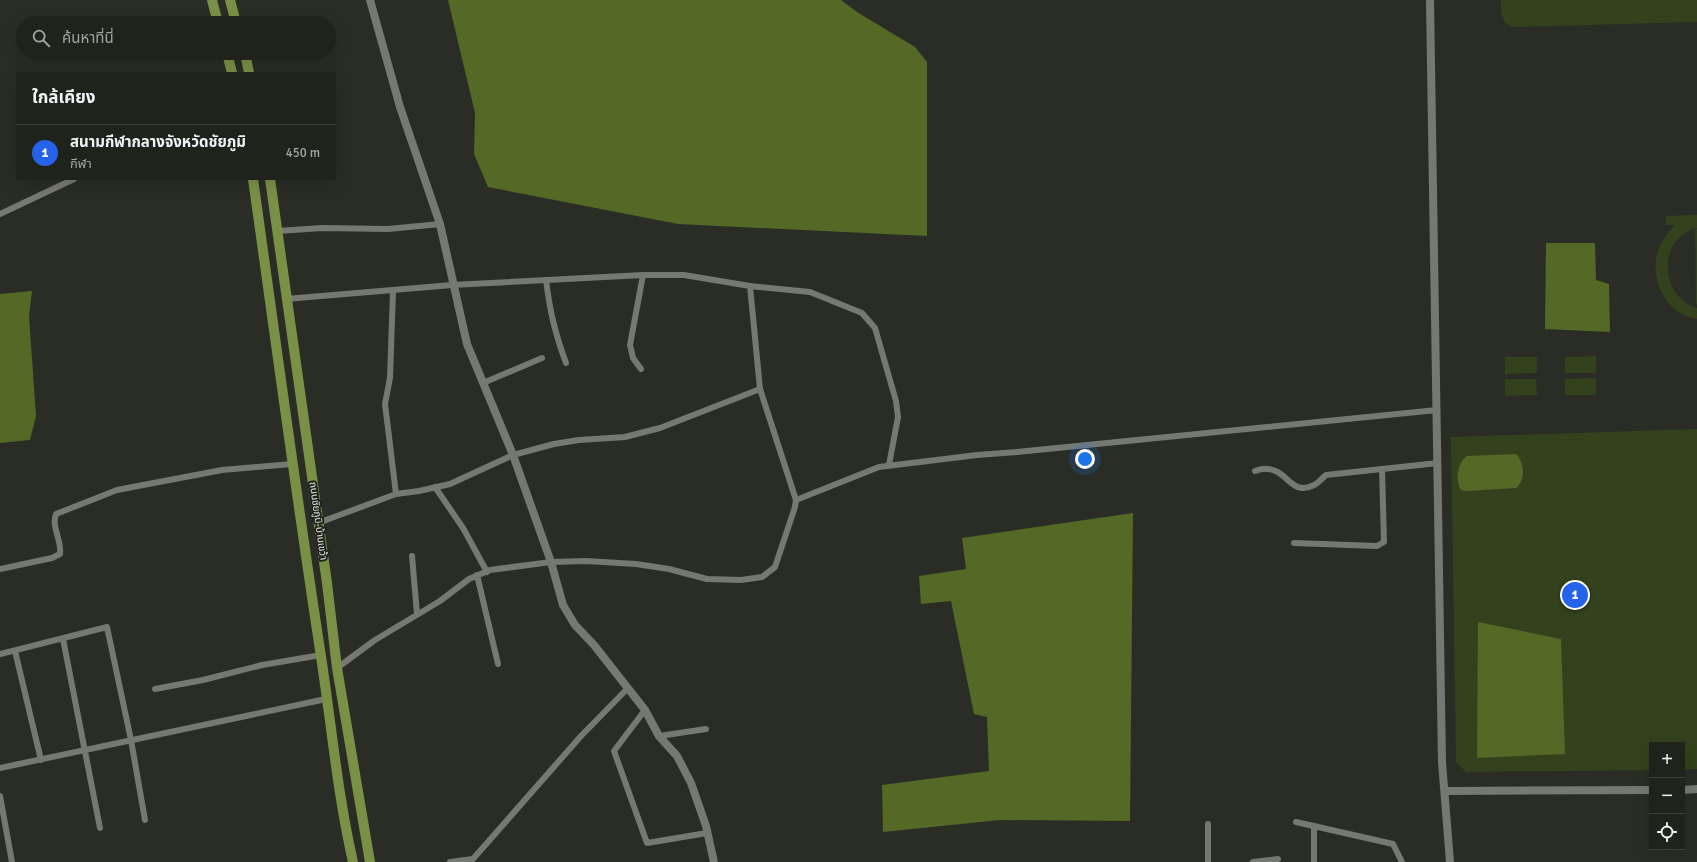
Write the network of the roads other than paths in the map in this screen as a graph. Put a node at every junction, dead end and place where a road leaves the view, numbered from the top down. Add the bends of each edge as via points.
1 (212, 0) edge
2 (230, 0) edge
3 (370, 0) edge
4 (1430, 0) edge
5 (216, 16) edge
6 (234, 16) edge
7 (229, 60) edge
8 (246, 60) edge
9 (232, 72) edge
10 (249, 72) edge
11 (72, 180) edge
12 (253, 180) edge
13 (270, 180) edge
14 (0, 214) edge
15 (440, 224) junction
16 (278, 231) junction
17 (643, 275) junction
18 (546, 280) junction
19 (452, 285) junction
20 (750, 286) junction
21 (393, 291) junction
22 (286, 299) junction
23 (293, 342) junction
24 (276, 346) junction
25 (542, 358) dead end
26 (566, 363) dead end
27 (641, 369) dead end
28 (483, 383) junction
29 (760, 389) junction
30 (1436, 410) junction
31 (513, 455) junction
32 (1438, 463) junction
33 (292, 464) junction
34 (889, 465) junction
35 (1382, 469) junction
36 (1255, 471) dead end
37 (435, 487) junction
38 (396, 494) junction
39 (796, 500) junction
40 (318, 523) junction
41 (1294, 543) dead end
42 (412, 556) dead end
43 (552, 562) junction
44 (0, 569) edge
45 (487, 572) junction
46 (477, 576) junction
47 (417, 614) junction
48 (63, 639) junction
49 (15, 651) junction
50 (0, 654) edge
51 (321, 655) junction
52 (498, 664) dead end
53 (337, 668) junction
54 (155, 689) dead end
55 (628, 689) junction
56 (326, 699) junction
57 (645, 710) junction
58 (706, 729) dead end
59 (659, 736) junction
60 (132, 740) junction
61 (85, 750) junction
62 (41, 760) junction
63 (0, 768) edge
64 (1697, 789) edge
65 (1649, 790) edge
66 (1685, 790) edge
67 (1445, 791) junction
68 (0, 796) edge
69 (145, 820) dead end
70 (1296, 822) dead end
71 (1208, 824) dead end
72 (1314, 826) junction
73 (100, 828) dead end
74 (707, 832) junction
75 (1278, 859) dead end
76 (12, 862) edge
77 (353, 862) edge
78 (370, 862) edge
79 (450, 862) edge
80 (714, 862) edge
81 (1208, 862) edge
82 (1253, 862) edge
83 (1314, 862) edge
84 (1402, 862) edge
85 (1450, 862) edge

1 - 5 main road
2 - 6 main road
3 - 15 street via 400,107
4 - 30 street
7 - 9 main road
8 - 10 main road
11 - 14 street
12 - 24 main road, ถนนชัยภูมิ-บ้านเขว้า
13 - 16 main road, ถนนชัยภูมิ-บ้านเขว้า
15 - 16 street via 388,229 322,228
15 - 19 street
16 - 22 main road, ถนนชัยภูมิ-บ้านเขว้า
17 - 18 street
17 - 20 street via 684,275
17 - 27 street via 630,345 633,358
18 - 19 street
18 - 26 street via 550,312
19 - 21 street
19 - 28 street via 467,344
20 - 29 street
20 - 34 street via 810,292 862,313 875,328 896,401 898,417
21 - 22 street
21 - 38 street via 390,378 385,404
22 - 23 main road, ถนนชัยภูมิ-บ้านเขว้า
23 - 24 main road
23 - 40 main road, ถนนชัยภูมิ-บ้านเขว้า
24 - 33 main road, ถนนชัยภูมิ-บ้านเขว้า
25 - 28 street
28 - 31 street
29 - 31 street via 660,428 625,437 554,444
29 - 39 street
30 - 32 street
30 - 34 street
31 - 37 street via 450,484
31 - 43 street
32 - 35 street
32 - 67 street via 1442,762
33 - 44 street via 222,470 117,490 56,514 54,520 62,546 60,554
33 - 51 main road, ถนนชัยภูมิ-บ้านเขว้า
34 - 39 street
35 - 36 street via 1326,475 1316,484 1306,488 1295,487 1279,472 1268,468
35 - 41 street via 1384,542 1378,546
37 - 38 street
37 - 45 street via 463,528
38 - 40 street
39 - 43 street via 775,567 762,577 741,580 707,579 636,564
40 - 53 main road, ถนนชัยภูมิ-บ้านเขว้า
42 - 47 street
43 - 45 street
43 - 55 street via 563,605 575,625 594,644
45 - 46 street
46 - 47 street
46 - 52 street
47 - 53 street
48 - 49 street
48 - 60 street via 107,627
48 - 61 street
49 - 50 street
49 - 62 street
51 - 54 street via 262,665
51 - 56 main road, ถนนชัยภูมิ-บ้านเขว้า
53 - 78 main road, ถนนชัยภูมิ-บ้านเขว้า
55 - 57 street
55 - 79 street via 581,736 473,859
56 - 60 street
56 - 77 main road, ถนนชัยภูมิ-บ้านเขว้า via 345,828
57 - 59 street
57 - 74 street via 614,751 647,843
58 - 59 street
59 - 74 street via 677,756 691,783
60 - 61 street
60 - 69 street
61 - 62 street
61 - 73 street
62 - 63 street
64 - 66 street
65 - 67 street
67 - 85 street
68 - 76 street
70 - 72 street
71 - 81 street
72 - 83 street
72 - 84 street via 1393,844
74 - 80 street
75 - 82 street

